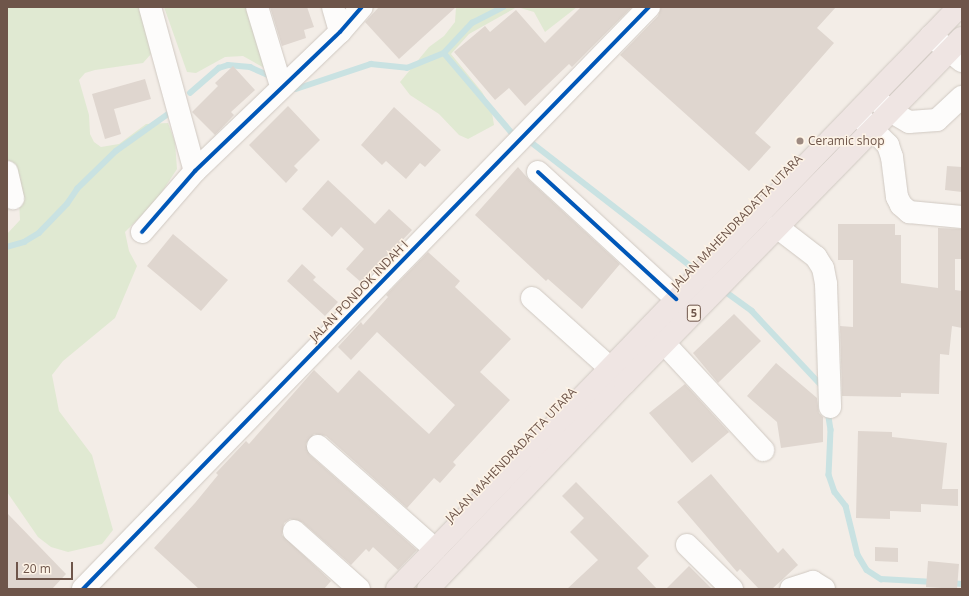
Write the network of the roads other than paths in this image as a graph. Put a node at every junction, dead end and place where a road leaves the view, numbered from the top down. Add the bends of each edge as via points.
1 (150, 7) edge
2 (256, 7) edge
3 (333, 7) edge
4 (362, 7) edge
5 (649, 7) edge
6 (959, 7) edge
7 (340, 32) junction
8 (931, 36) junction
9 (958, 50) edge
10 (282, 86) junction
11 (873, 97) junction
12 (962, 97) edge
13 (890, 111) junction
14 (857, 114) junction
15 (873, 130) junction
16 (195, 171) junction
17 (7, 172) edge
18 (538, 172) dead end
19 (13, 198) dead end
20 (962, 217) edge
21 (777, 228) junction
22 (142, 232) dead end
23 (532, 298) dead end
24 (676, 299) junction
25 (664, 343) junction
26 (609, 367) junction
27 (830, 407) dead end
28 (318, 446) dead end
29 (763, 450) dead end
30 (294, 532) dead end
31 (687, 545) dead end
32 (435, 549) junction
33 (82, 589) edge
34 (359, 589) edge
35 (397, 589) edge
36 (428, 589) edge
37 (732, 589) edge
38 (791, 589) edge
39 (824, 589) edge

1 - 16 street
2 - 10 street
3 - 7 street
4 - 7 street
5 - 33 street, JALAN PONDOK INDAH I
6 - 8 highway, JALAN MAHENDRADATTA UTARA / 5
7 - 10 street
8 - 9 street
8 - 11 highway, JALAN MAHENDRADATTA UTARA / 5
9 - 13 highway, 5
10 - 16 street
11 - 13 street
11 - 14 highway, JALAN MAHENDRADATTA UTARA / 5
12 - 13 street via 937,120 909,122
13 - 15 highway, 5
14 - 15 street
14 - 24 highway, JALAN MAHENDRADATTA UTARA / 5
15 - 20 street via 888,145 897,197 901,205 909,212
15 - 21 highway, 5
16 - 22 street
17 - 19 street
18 - 24 street
21 - 25 highway, 5
21 - 27 street via 816,257 823,268 826,284
23 - 26 street
24 - 26 highway, JALAN MAHENDRADATTA UTARA / 5
25 - 29 street
25 - 36 highway, 5
26 - 32 highway, JALAN MAHENDRADATTA UTARA / 5
28 - 32 street
30 - 34 street
31 - 37 street
32 - 35 highway, JALAN MAHENDRADATTA UTARA / 5
38 - 39 street via 813,582

